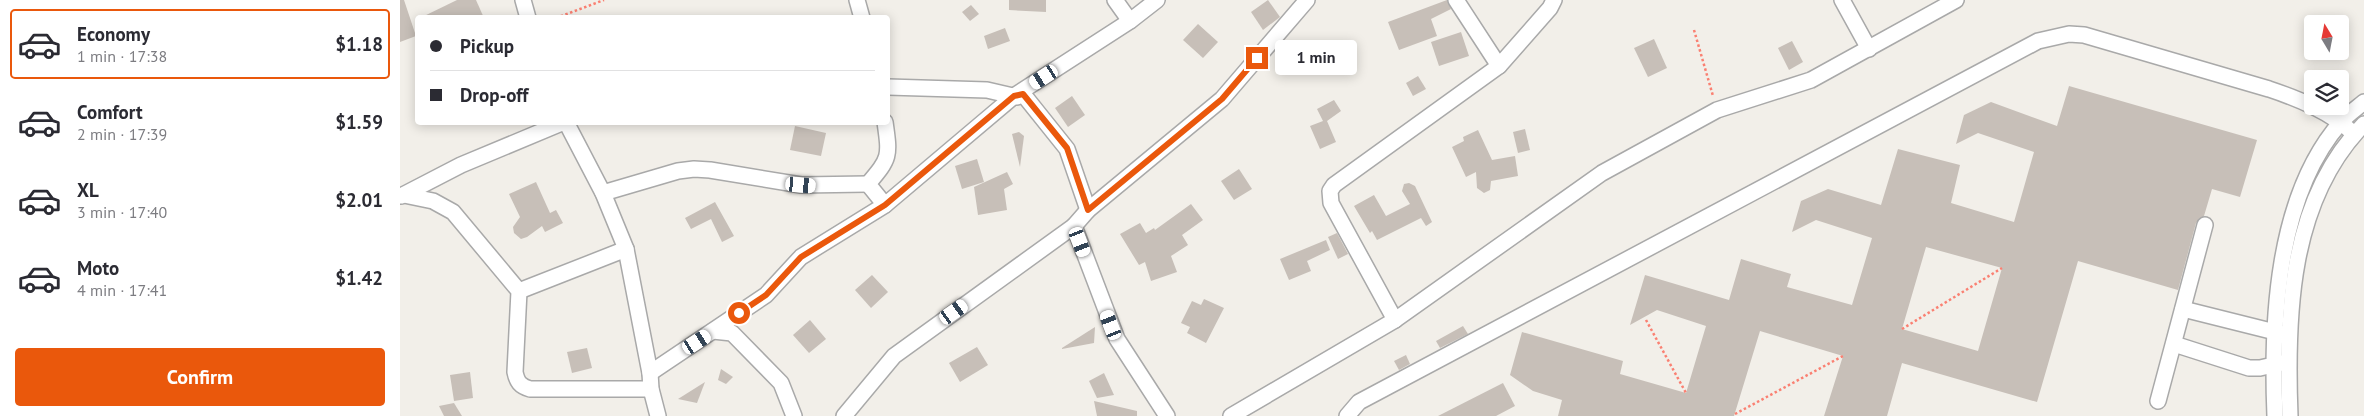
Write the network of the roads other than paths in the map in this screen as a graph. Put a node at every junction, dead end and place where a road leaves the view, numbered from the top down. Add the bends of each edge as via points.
1 (523, 0) edge
2 (857, 0) edge
3 (1115, 0) edge
4 (1157, 0) edge
5 (1307, 0) edge
6 (1456, 0) edge
7 (1554, 0) edge
8 (1842, 0) edge
9 (1956, 0) edge
10 (527, 15) edge
11 (861, 15) edge
12 (1130, 21) junction
13 (1868, 48) junction
14 (1499, 66) junction
15 (890, 87) edge
16 (1014, 96) junction
17 (2364, 102) edge
18 (2341, 122) junction
19 (558, 125) edge
20 (567, 125) edge
21 (885, 125) edge
22 (2359, 129) edge
23 (868, 184) junction
24 (603, 193) junction
25 (402, 195) edge
26 (885, 205) junction
27 (1088, 210) junction
28 (2205, 225) dead end
29 (1074, 226) junction
30 (626, 249) junction
31 (520, 291) junction
32 (2183, 309) junction
33 (1395, 320) junction
34 (713, 331) junction
35 (2273, 333) junction
36 (2288, 335) junction
37 (2174, 344) junction
38 (2288, 361) junction
39 (2272, 366) junction
40 (650, 373) junction
41 (651, 389) junction
42 (2158, 401) dead end
43 (658, 416) edge
44 (794, 416) edge
45 (844, 416) edge
46 (1167, 416) edge
47 (1231, 416) edge
48 (1347, 416) edge
49 (2275, 416) edge
50 (2290, 416) edge

1 - 10 street
2 - 11 street
3 - 12 street
4 - 12 street
5 - 27 street via 1222,99
6 - 14 street
7 - 14 street
8 - 13 street
9 - 13 street
12 - 16 street
13 - 33 street via 1811,80 1717,110 1602,173
14 - 33 street via 1330,191 1331,203
15 - 16 street via 987,90
16 - 26 street
16 - 27 street via 1023,94 1067,148
17 - 18 street
18 - 22 street
18 - 35 street via 2320,152 2291,221
18 - 48 street via 2276,91 2084,35 2069,34 2038,41 1359,402
19 - 25 street via 461,164
20 - 24 street
21 - 23 street via 889,150 883,166
22 - 36 street via 2329,170 2313,203 2300,248
23 - 24 street via 801,185 694,169
23 - 26 street
24 - 30 street
25 - 31 street via 433,201 453,212
26 - 34 street via 801,257 766,295
27 - 29 street
28 - 32 street
29 - 45 street via 894,356
29 - 46 street via 1117,339
30 - 31 street
30 - 40 street
31 - 41 street via 514,372 522,387
32 - 35 street
32 - 37 street
33 - 47 street
34 - 40 street
34 - 44 street via 732,334 781,383
35 - 36 street
35 - 39 street
36 - 38 street
37 - 39 street via 2248,368
37 - 42 street
38 - 39 street
38 - 50 street
39 - 49 street
40 - 41 street
41 - 43 street

